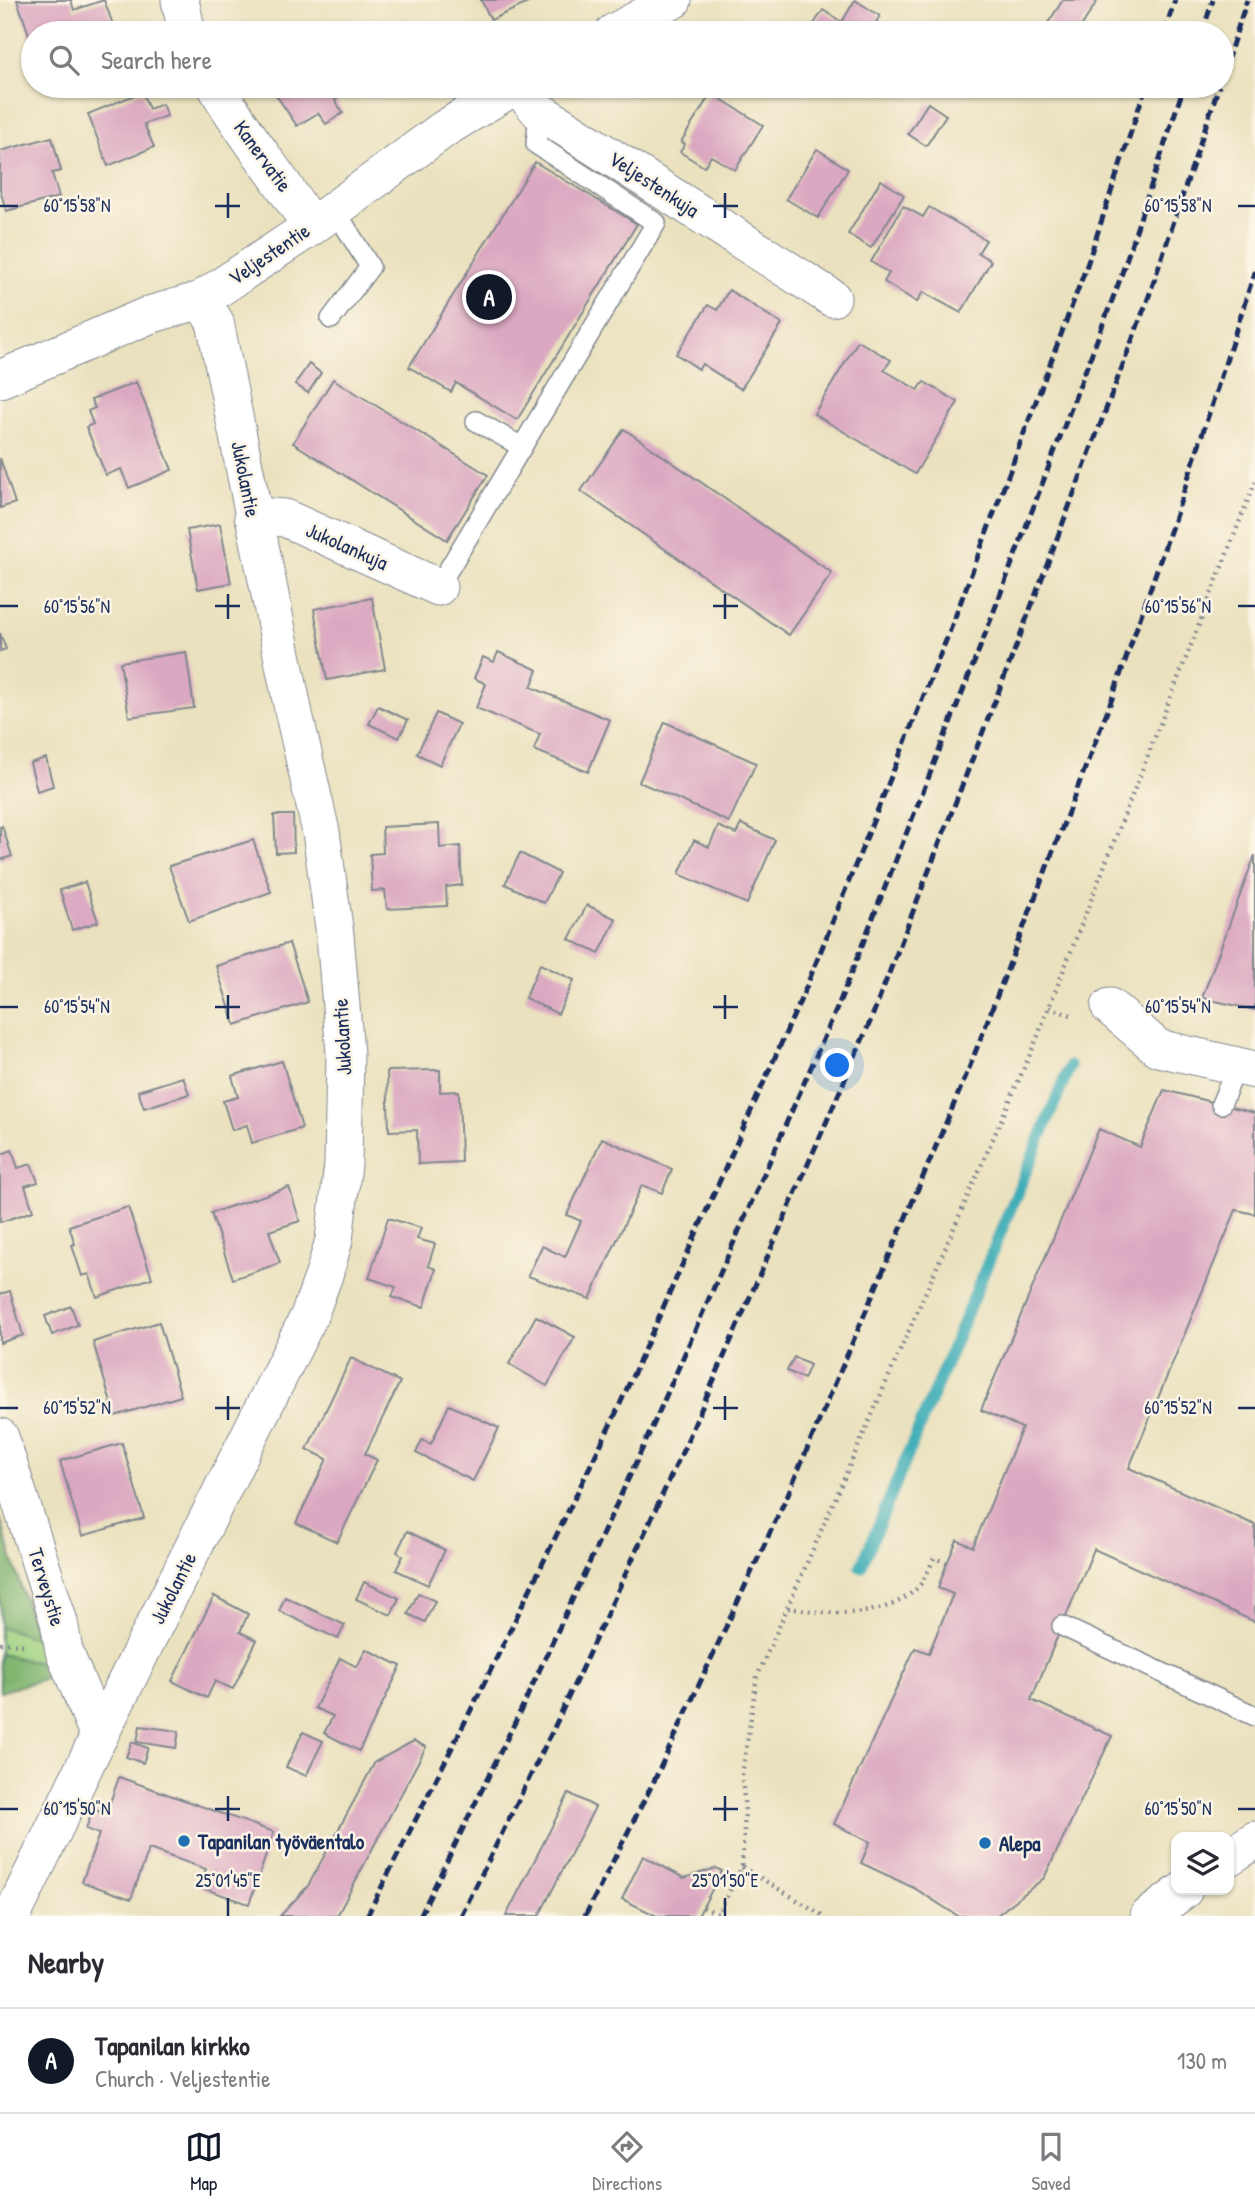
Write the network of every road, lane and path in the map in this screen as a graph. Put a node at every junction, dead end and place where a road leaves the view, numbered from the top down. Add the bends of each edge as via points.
1 (180, 0) edge
2 (673, 0) edge
3 (184, 21) edge
4 (635, 21) edge
5 (223, 98) edge
6 (515, 98) edge
7 (525, 98) edge
8 (530, 98) edge
9 (322, 217) junction
10 (832, 298) dead end
11 (201, 300) junction
12 (331, 319) dead end
13 (0, 379) edge
14 (477, 421) dead end
15 (522, 447) junction
16 (1255, 482) edge
17 (253, 516) junction
18 (438, 587) joint
19 (1110, 1007) dead end
20 (1246, 1068) edge
21 (1221, 1104) dead end
22 (0, 1437) edge
23 (947, 1563) dead end
24 (788, 1608) junction
25 (1062, 1626) dead end
26 (1255, 1716) edge
27 (99, 1736) junction
28 (1255, 1840) edge
29 (1234, 1854) edge
30 (742, 1867) junction
31 (1177, 1895) edge
32 (703, 1907) dead end
33 (719, 1915) edge
34 (12, 1916) edge
35 (824, 1916) edge
36 (1149, 1916) edge

1 - 3 street
2 - 4 street
5 - 9 street, Kanervatie via 290,193
6 - 9 street, Veljestentie via 444,129
7 - 15 lane via 536,144 656,223
8 - 10 street, Veljestenkuja
9 - 11 street, Veljestentie
9 - 12 lane via 370,267
11 - 13 street, Veljestentie via 149,315
11 - 17 street, Jukolantie via 215,322
14 - 15 lane
15 - 18 lane
16 - 24 path via 1035,1043
17 - 18 street, Jukolankuja via 285,518
17 - 27 street, Jukolantie via 321,832 335,935 345,1053 339,1203 334,1240 309,1316
19 - 20 street via 1158,1048
20 - 21 lane
22 - 27 street, Terveystie via 59,1622 64,1651
23 - 24 path via 934,1558 920,1586 900,1601 862,1613
24 - 30 path via 757,1677 742,1776
25 - 26 lane
27 - 34 street, Jukolantie
28 - 29 street
30 - 33 path
30 - 35 path
31 - 36 street
32 - 33 path

